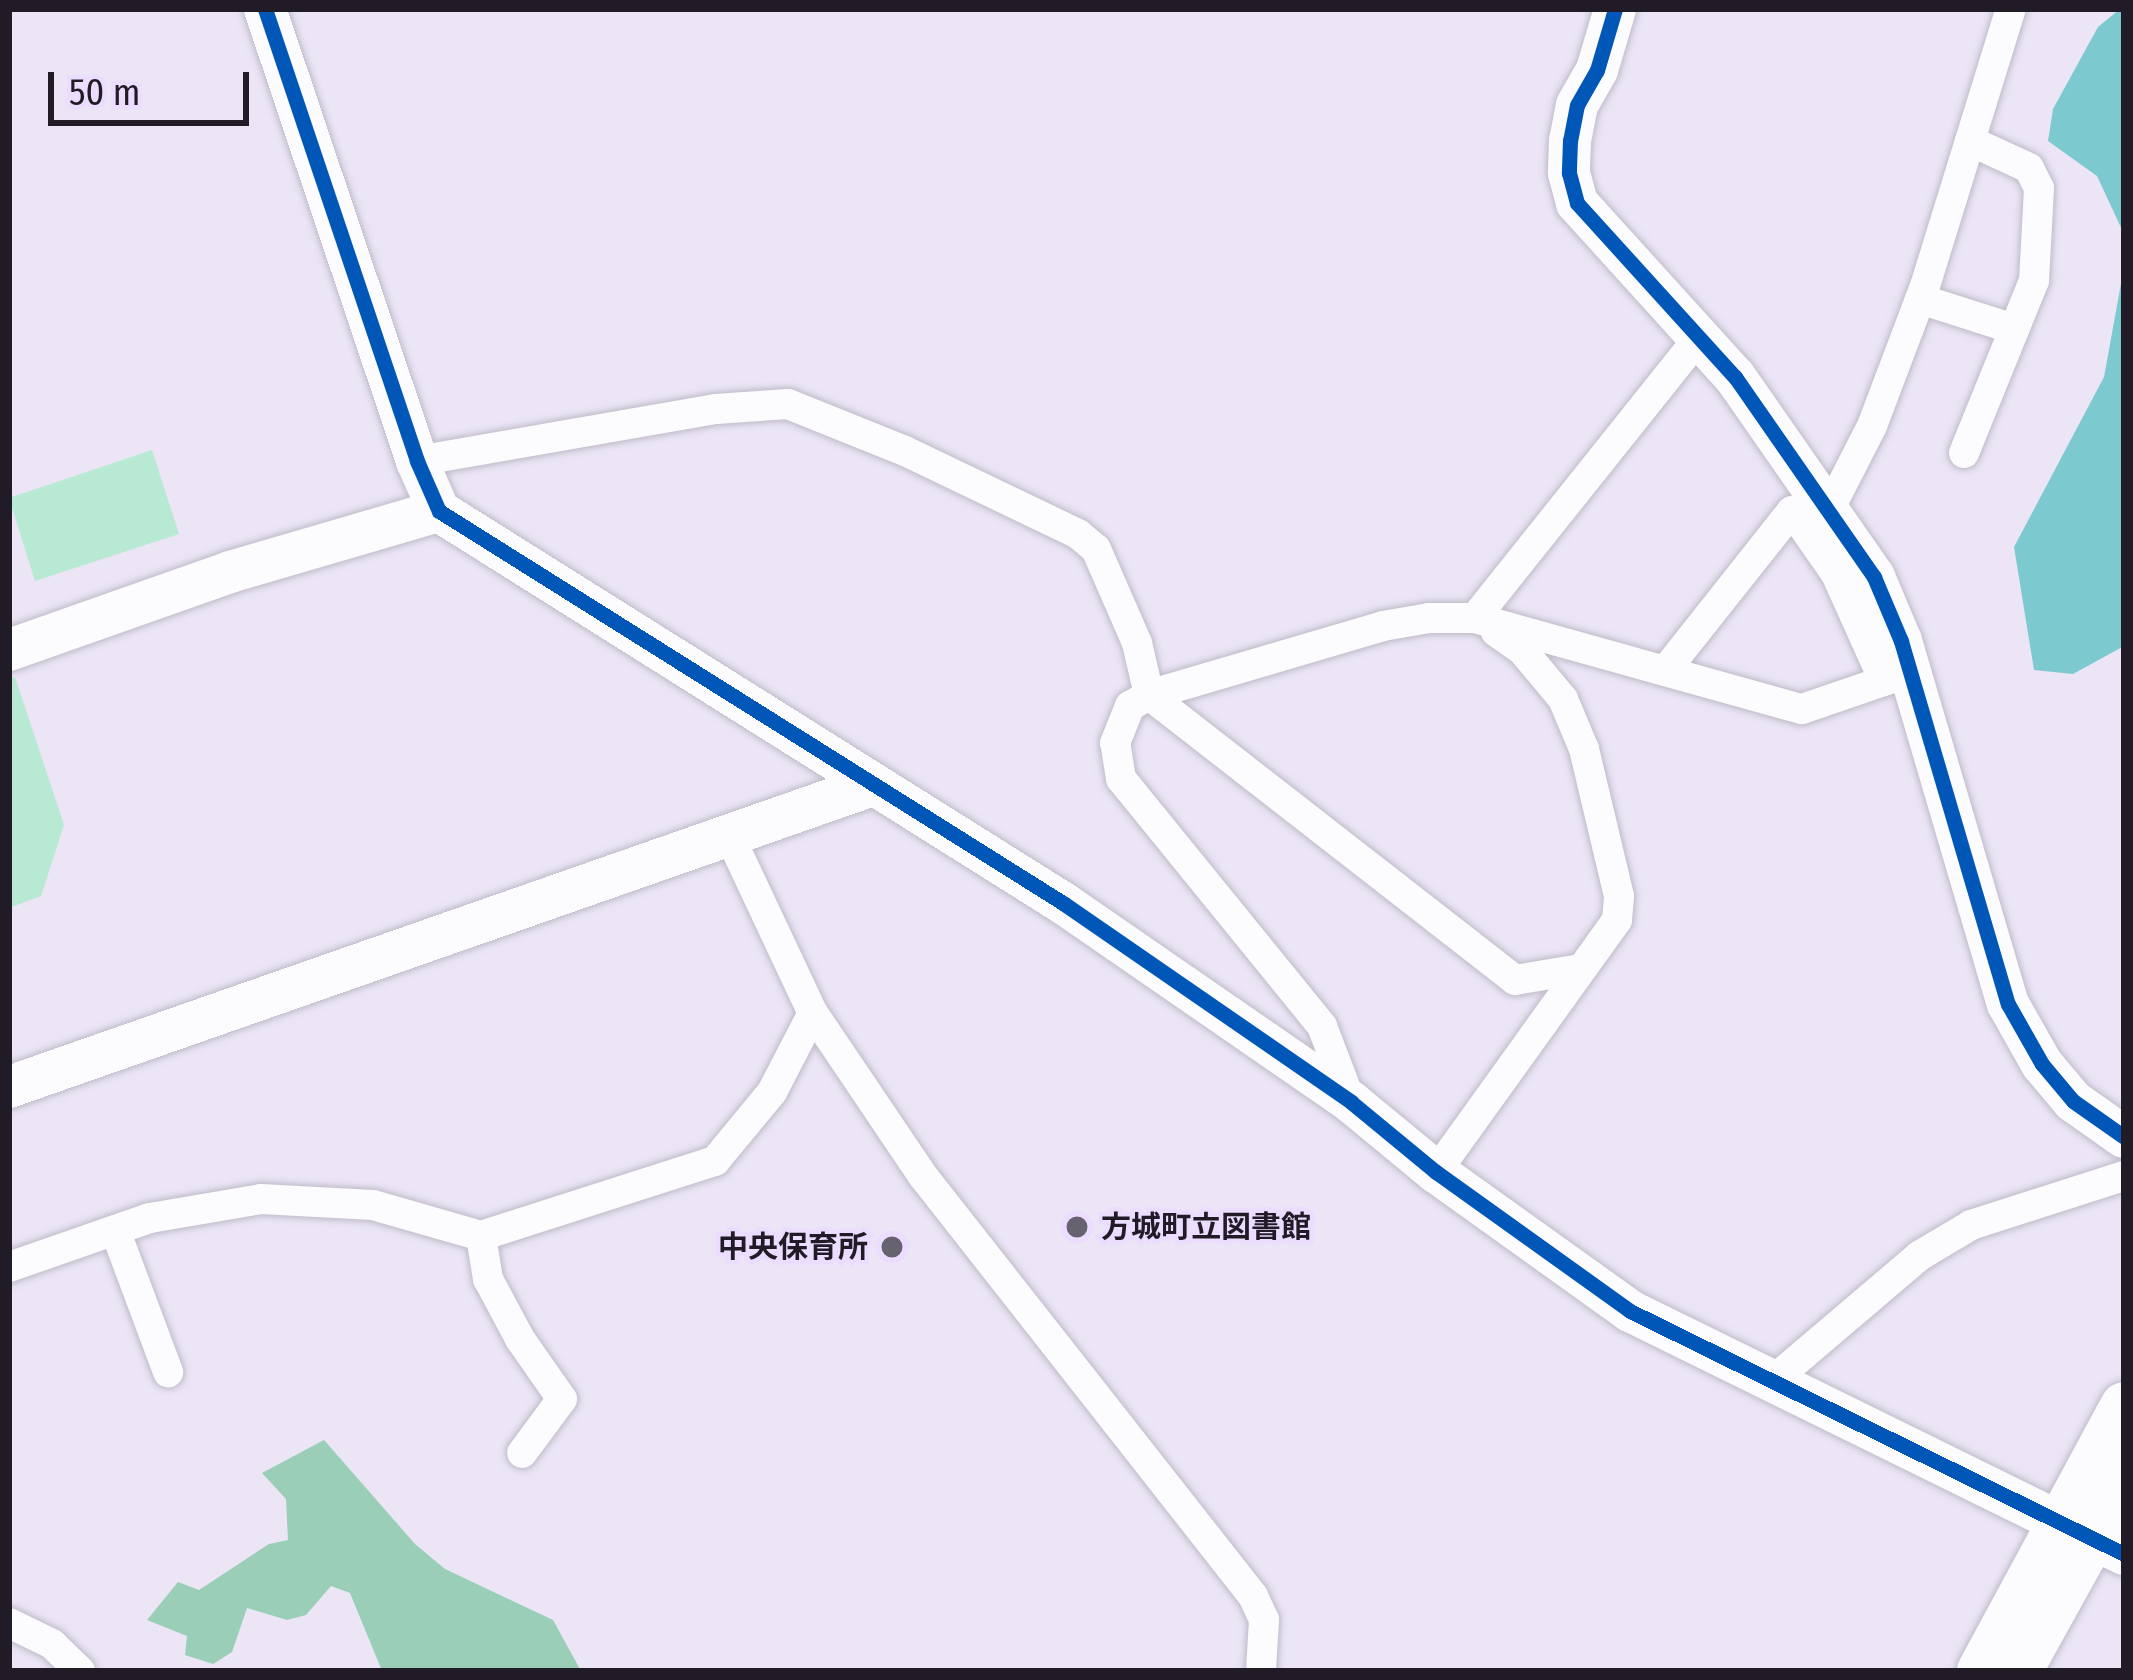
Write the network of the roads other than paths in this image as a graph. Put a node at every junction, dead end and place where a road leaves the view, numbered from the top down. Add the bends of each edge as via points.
1 (265, 9) edge
2 (1615, 9) edge
3 (2011, 9) edge
4 (1970, 141) junction
5 (1920, 298) junction
6 (2014, 329) junction
7 (1699, 338) junction
8 (1964, 454) dead end
9 (417, 461) junction
10 (1830, 508) junction
11 (439, 511) junction
12 (1475, 618) junction
13 (9, 650) edge
14 (1665, 670) junction
15 (1897, 676) junction
16 (1149, 695) junction
17 (873, 785) junction
18 (730, 837) junction
19 (1580, 969) junction
20 (814, 1013) junction
21 (9, 1088) edge
22 (1352, 1102) junction
23 (2124, 1137) edge
24 (1436, 1172) junction
25 (2124, 1176) edge
26 (115, 1230) junction
27 (481, 1236) junction
28 (9, 1267) edge
29 (168, 1372) dead end
30 (1770, 1383) junction
31 (2124, 1406) edge
32 (522, 1453) dead end
33 (2124, 1480) edge
34 (2091, 1538) edge
35 (9, 1623) edge
36 (80, 1671) edge
37 (1261, 1671) edge
38 (1981, 1671) edge
39 (2018, 1671) edge

1 - 9 street
2 - 7 street via 1577,105 1569,173 1577,203 1597,230
3 - 4 street
4 - 5 street
4 - 6 street via 2029,168 2039,188 2034,281
5 - 6 street
5 - 10 street via 1872,426
6 - 8 street
7 - 10 street
7 - 12 street
9 - 11 street
9 - 16 street via 788,404 1078,534 1108,568
10 - 15 street via 1874,577
11 - 13 street via 230,572
11 - 17 street
12 - 14 street
12 - 16 street via 1383,626
12 - 19 street via 1522,650 1563,699 1584,748 1619,896 1617,920
14 - 15 street via 1802,709
14 - 15 street via 1792,511
15 - 23 street via 2008,1004 2073,1101
16 - 19 street via 1515,980
16 - 22 street via 1130,706 1115,742 1120,779 1322,1026
17 - 18 street
17 - 22 street via 1063,902
18 - 20 street
18 - 21 street
19 - 24 street
20 - 27 street via 772,1092 715,1161
20 - 37 street via 923,1177 1252,1596 1264,1620
22 - 24 street
24 - 30 street via 1630,1311
25 - 30 street via 1971,1225 1919,1256
26 - 27 street via 187,1209 298,1198 373,1204
26 - 28 street
26 - 29 street
27 - 32 street via 488,1279 562,1400
30 - 34 street
31 - 34 main road
33 - 34 main road
34 - 38 main road
34 - 39 main road
35 - 36 street via 52,1644

